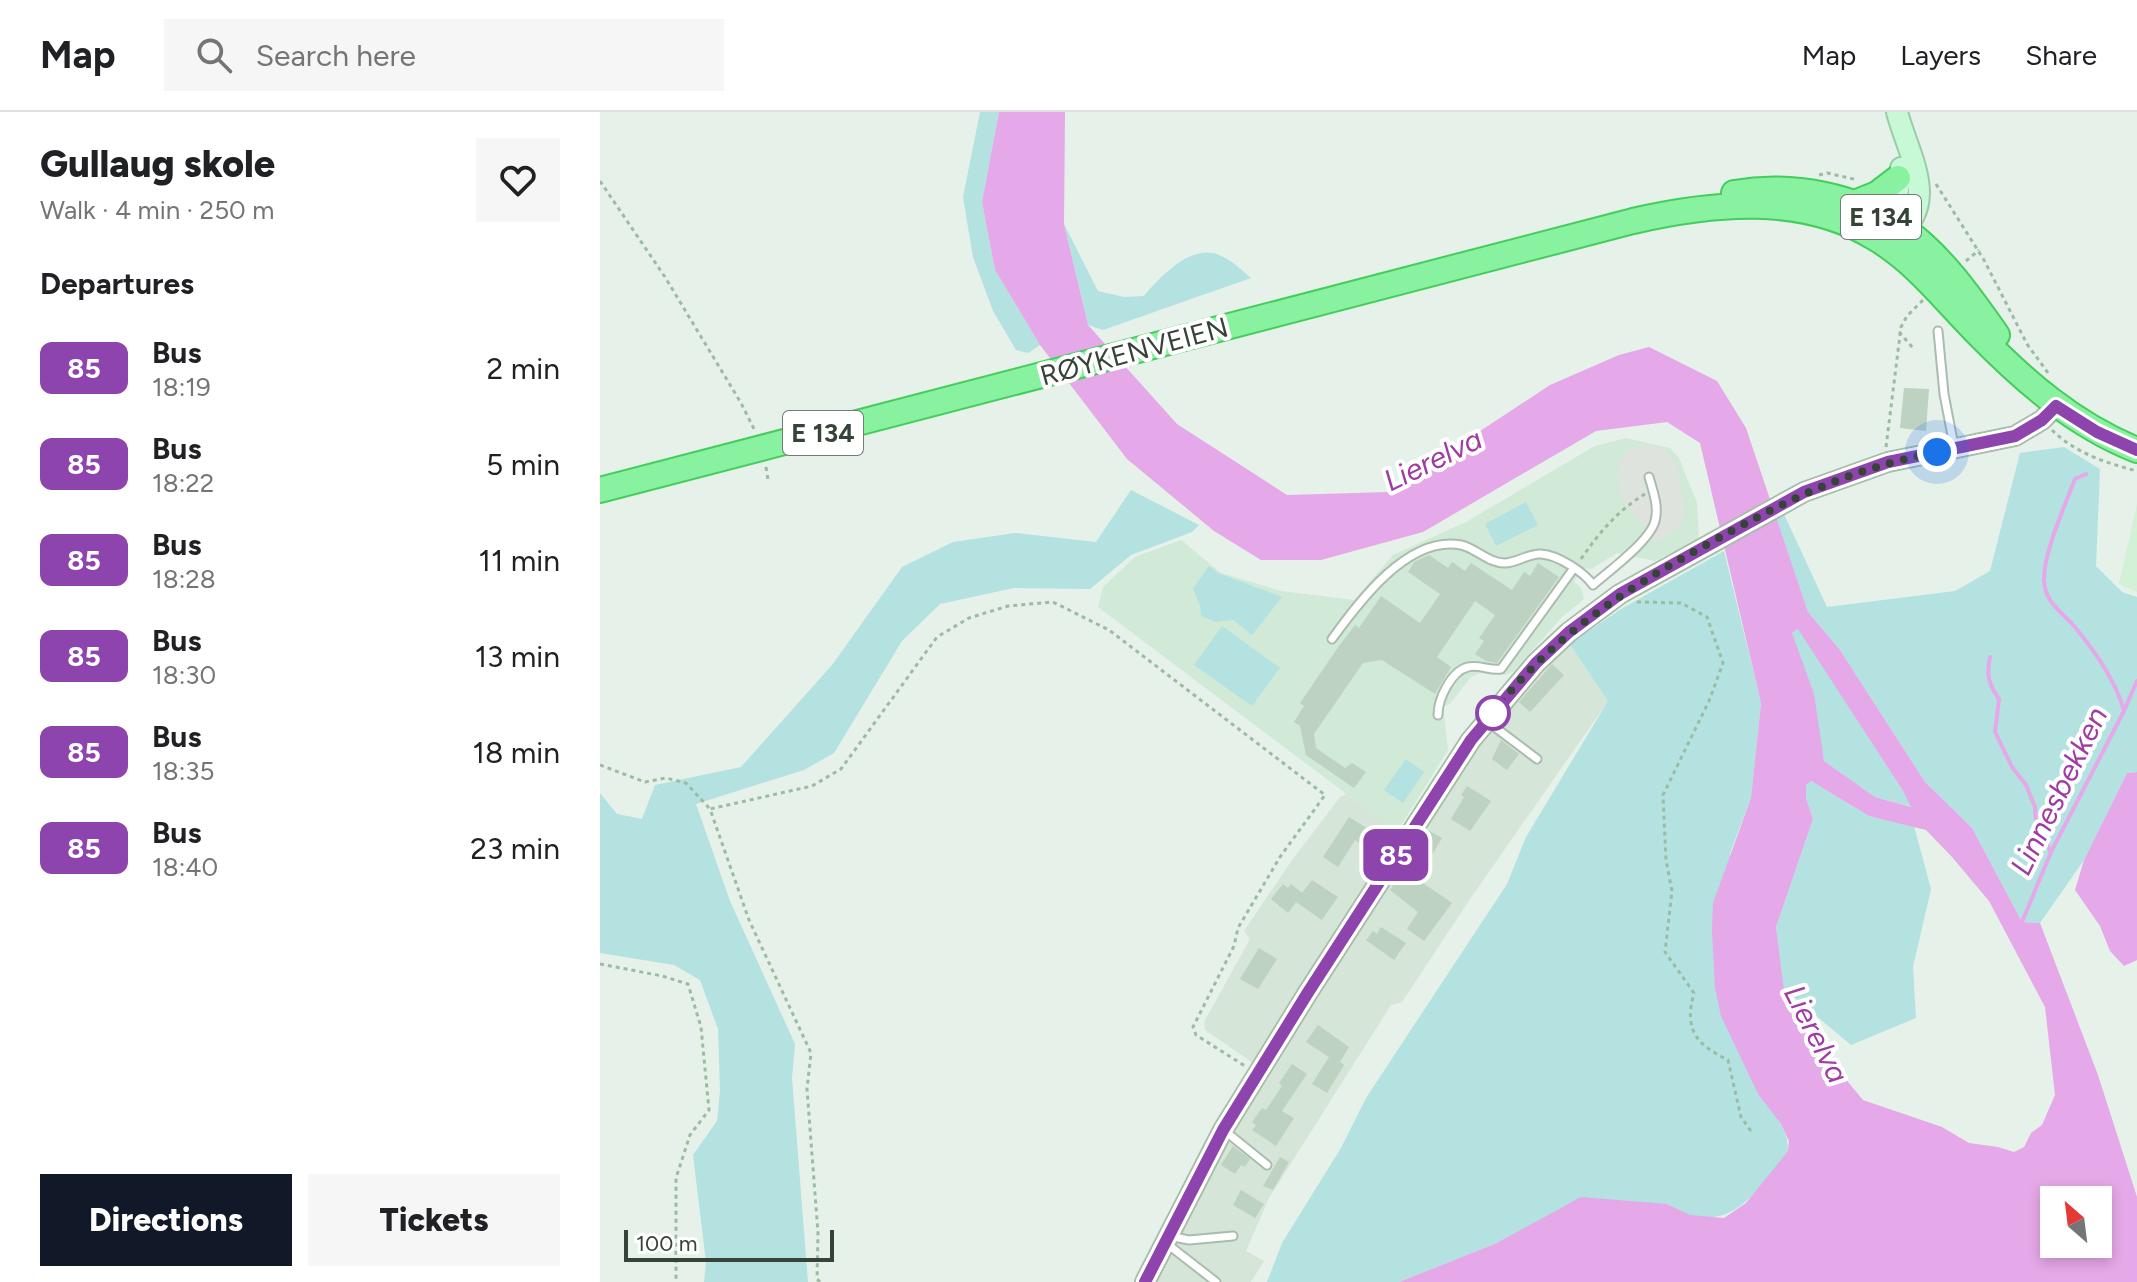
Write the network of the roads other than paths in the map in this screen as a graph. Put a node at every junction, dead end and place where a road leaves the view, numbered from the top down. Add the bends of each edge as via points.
1 (1900, 122) edge
2 (1898, 178) junction
3 (1852, 204) junction
4 (1668, 213) junction
5 (1893, 231) junction
6 (1938, 331) dead end
7 (2049, 413) junction
8 (1954, 449) junction
9 (2137, 450) edge
10 (1649, 477) dead end
11 (600, 490) edge
12 (1574, 568) junction
13 (1332, 639) dead end
14 (1438, 715) dead end
15 (1487, 720) junction
16 (1537, 759) dead end
17 (1223, 1130) junction
18 (1267, 1165) dead end
19 (1233, 1236) dead end
20 (1166, 1239) junction
21 (1151, 1280) edge
22 (1216, 1282) edge

1 - 2 main road
1 - 5 main road via 1920,202 1916,215
2 - 3 highway, E 134
2 - 5 main road
3 - 4 highway, RØYKENVEIEN / E 134 via 1781,189 1720,195
3 - 5 highway, RØYKENVEIEN / E 134
4 - 5 highway, RØYKENVEIEN / E 134 via 1777,207 1863,231
4 - 11 highway, RØYKENVEIEN / E 134
5 - 7 highway, RØYKENVEIEN / E 134 via 1953,277 2038,377
6 - 8 lane
7 - 8 street via 2023,433
7 - 9 highway, RØYKENVEIEN / E 134
8 - 15 street via 1856,472 1777,506 1620,594 1536,663
10 - 12 lane via 1656,516 1648,535 1593,585
12 - 13 lane via 1539,553 1505,563 1464,546 1421,551 1367,592
12 - 14 lane via 1501,669 1468,667 1455,675
15 - 16 lane
15 - 17 street
17 - 18 lane
17 - 20 street
19 - 20 lane
20 - 21 street
20 - 22 lane

